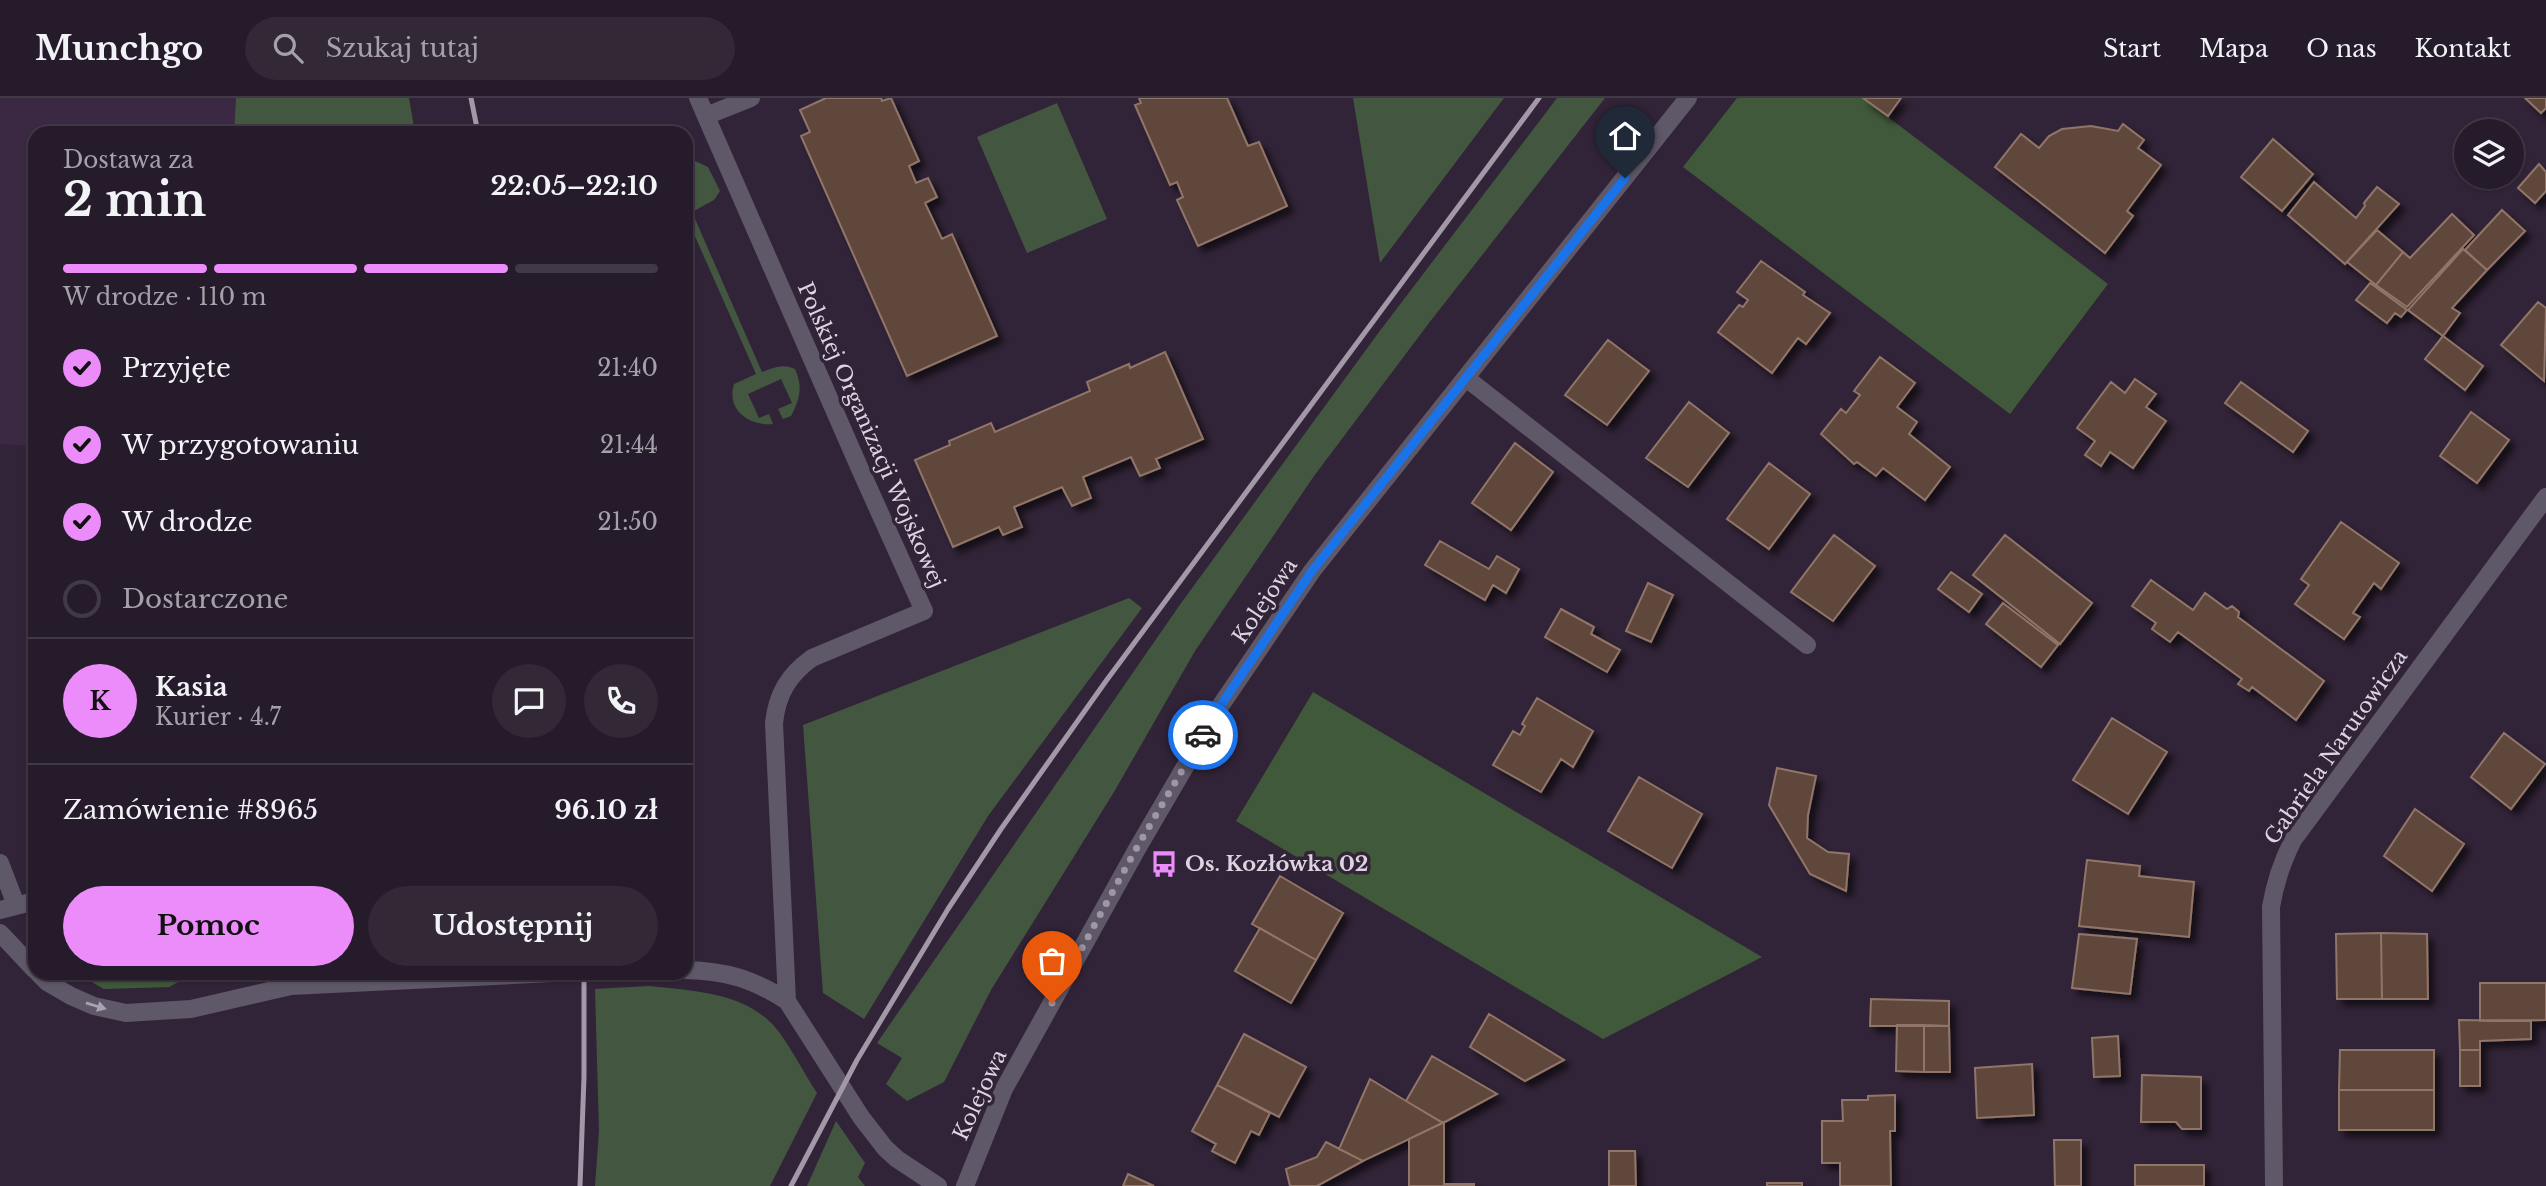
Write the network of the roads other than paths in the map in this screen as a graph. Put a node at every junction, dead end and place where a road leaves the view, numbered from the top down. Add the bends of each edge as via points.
1 (698, 98) edge
2 (751, 98) edge
3 (1688, 98) edge
4 (706, 116) junction
5 (1466, 379) junction
6 (2546, 497) edge
7 (1807, 645) dead end
8 (0, 863) edge
9 (28, 903) edge
10 (8, 907) edge
11 (0, 933) edge
12 (28, 963) edge
13 (693, 971) edge
14 (45, 980) edge
15 (280, 980) edge
16 (412, 980) edge
17 (291, 986) junction
18 (788, 1001) junction
19 (938, 1186) edge
20 (965, 1186) edge
21 (2274, 1186) edge

1 - 4 street, Polskiej Organizacji Wojskowej
2 - 4 street
3 - 5 street, Kolejowa
4 - 18 street, Polskiej Organizacji Wojskowej via 925,611 812,658 792,674 776,703
5 - 7 street
5 - 20 street, Kolejowa via 1312,571 1221,705 1004,1089
6 - 21 street, Gabriela Narutowicza via 2293,840 2281,863 2271,907
8 - 10 street
9 - 10 street
11 - 12 street
13 - 18 street via 740,975
14 -> 17 street via 94,1006 126,1013 191,1009
15 - 17 street
16 - 17 street
18 - 19 street, Polskiej Organizacji Wojskowej via 885,1148

